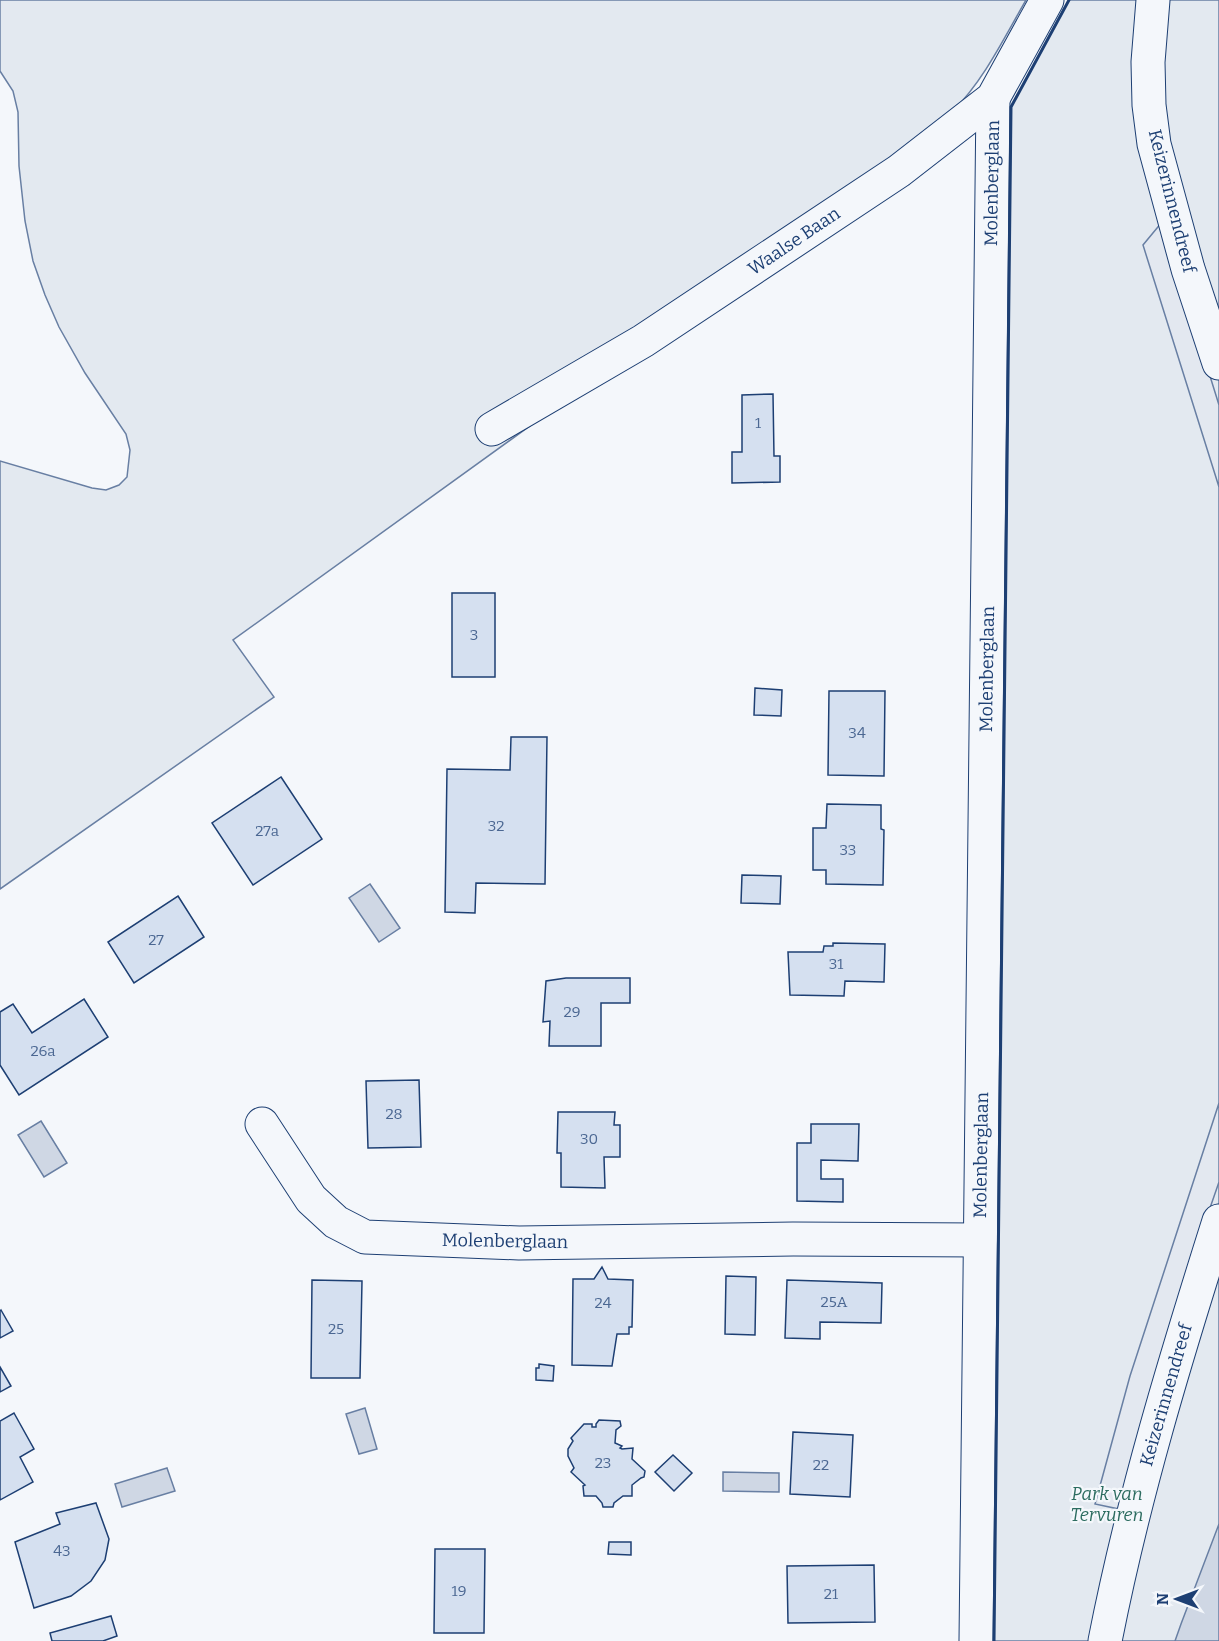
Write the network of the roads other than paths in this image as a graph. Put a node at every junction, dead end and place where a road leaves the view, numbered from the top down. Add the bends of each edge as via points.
1 (1047, 0) edge
2 (1153, 0) edge
3 (993, 98) junction
4 (1219, 363) edge
5 (492, 429) dead end
6 (262, 1124) dead end
7 (1219, 1221) edge
8 (980, 1240) junction
9 (976, 1641) edge
10 (1105, 1641) edge

1 - 3 street, Waalse Baan
2 - 4 street, Keizerinnendreef via 1148,62 1154,144
3 - 5 street, Waalse Baan via 899,171 662,329
3 - 8 street, Molenberglaan
6 - 8 street, Molenberglaan via 311,1199 336,1222 365,1237 519,1243
7 - 10 street, Keizerinnendreef via 1140,1486
8 - 9 street, Molenberglaan

